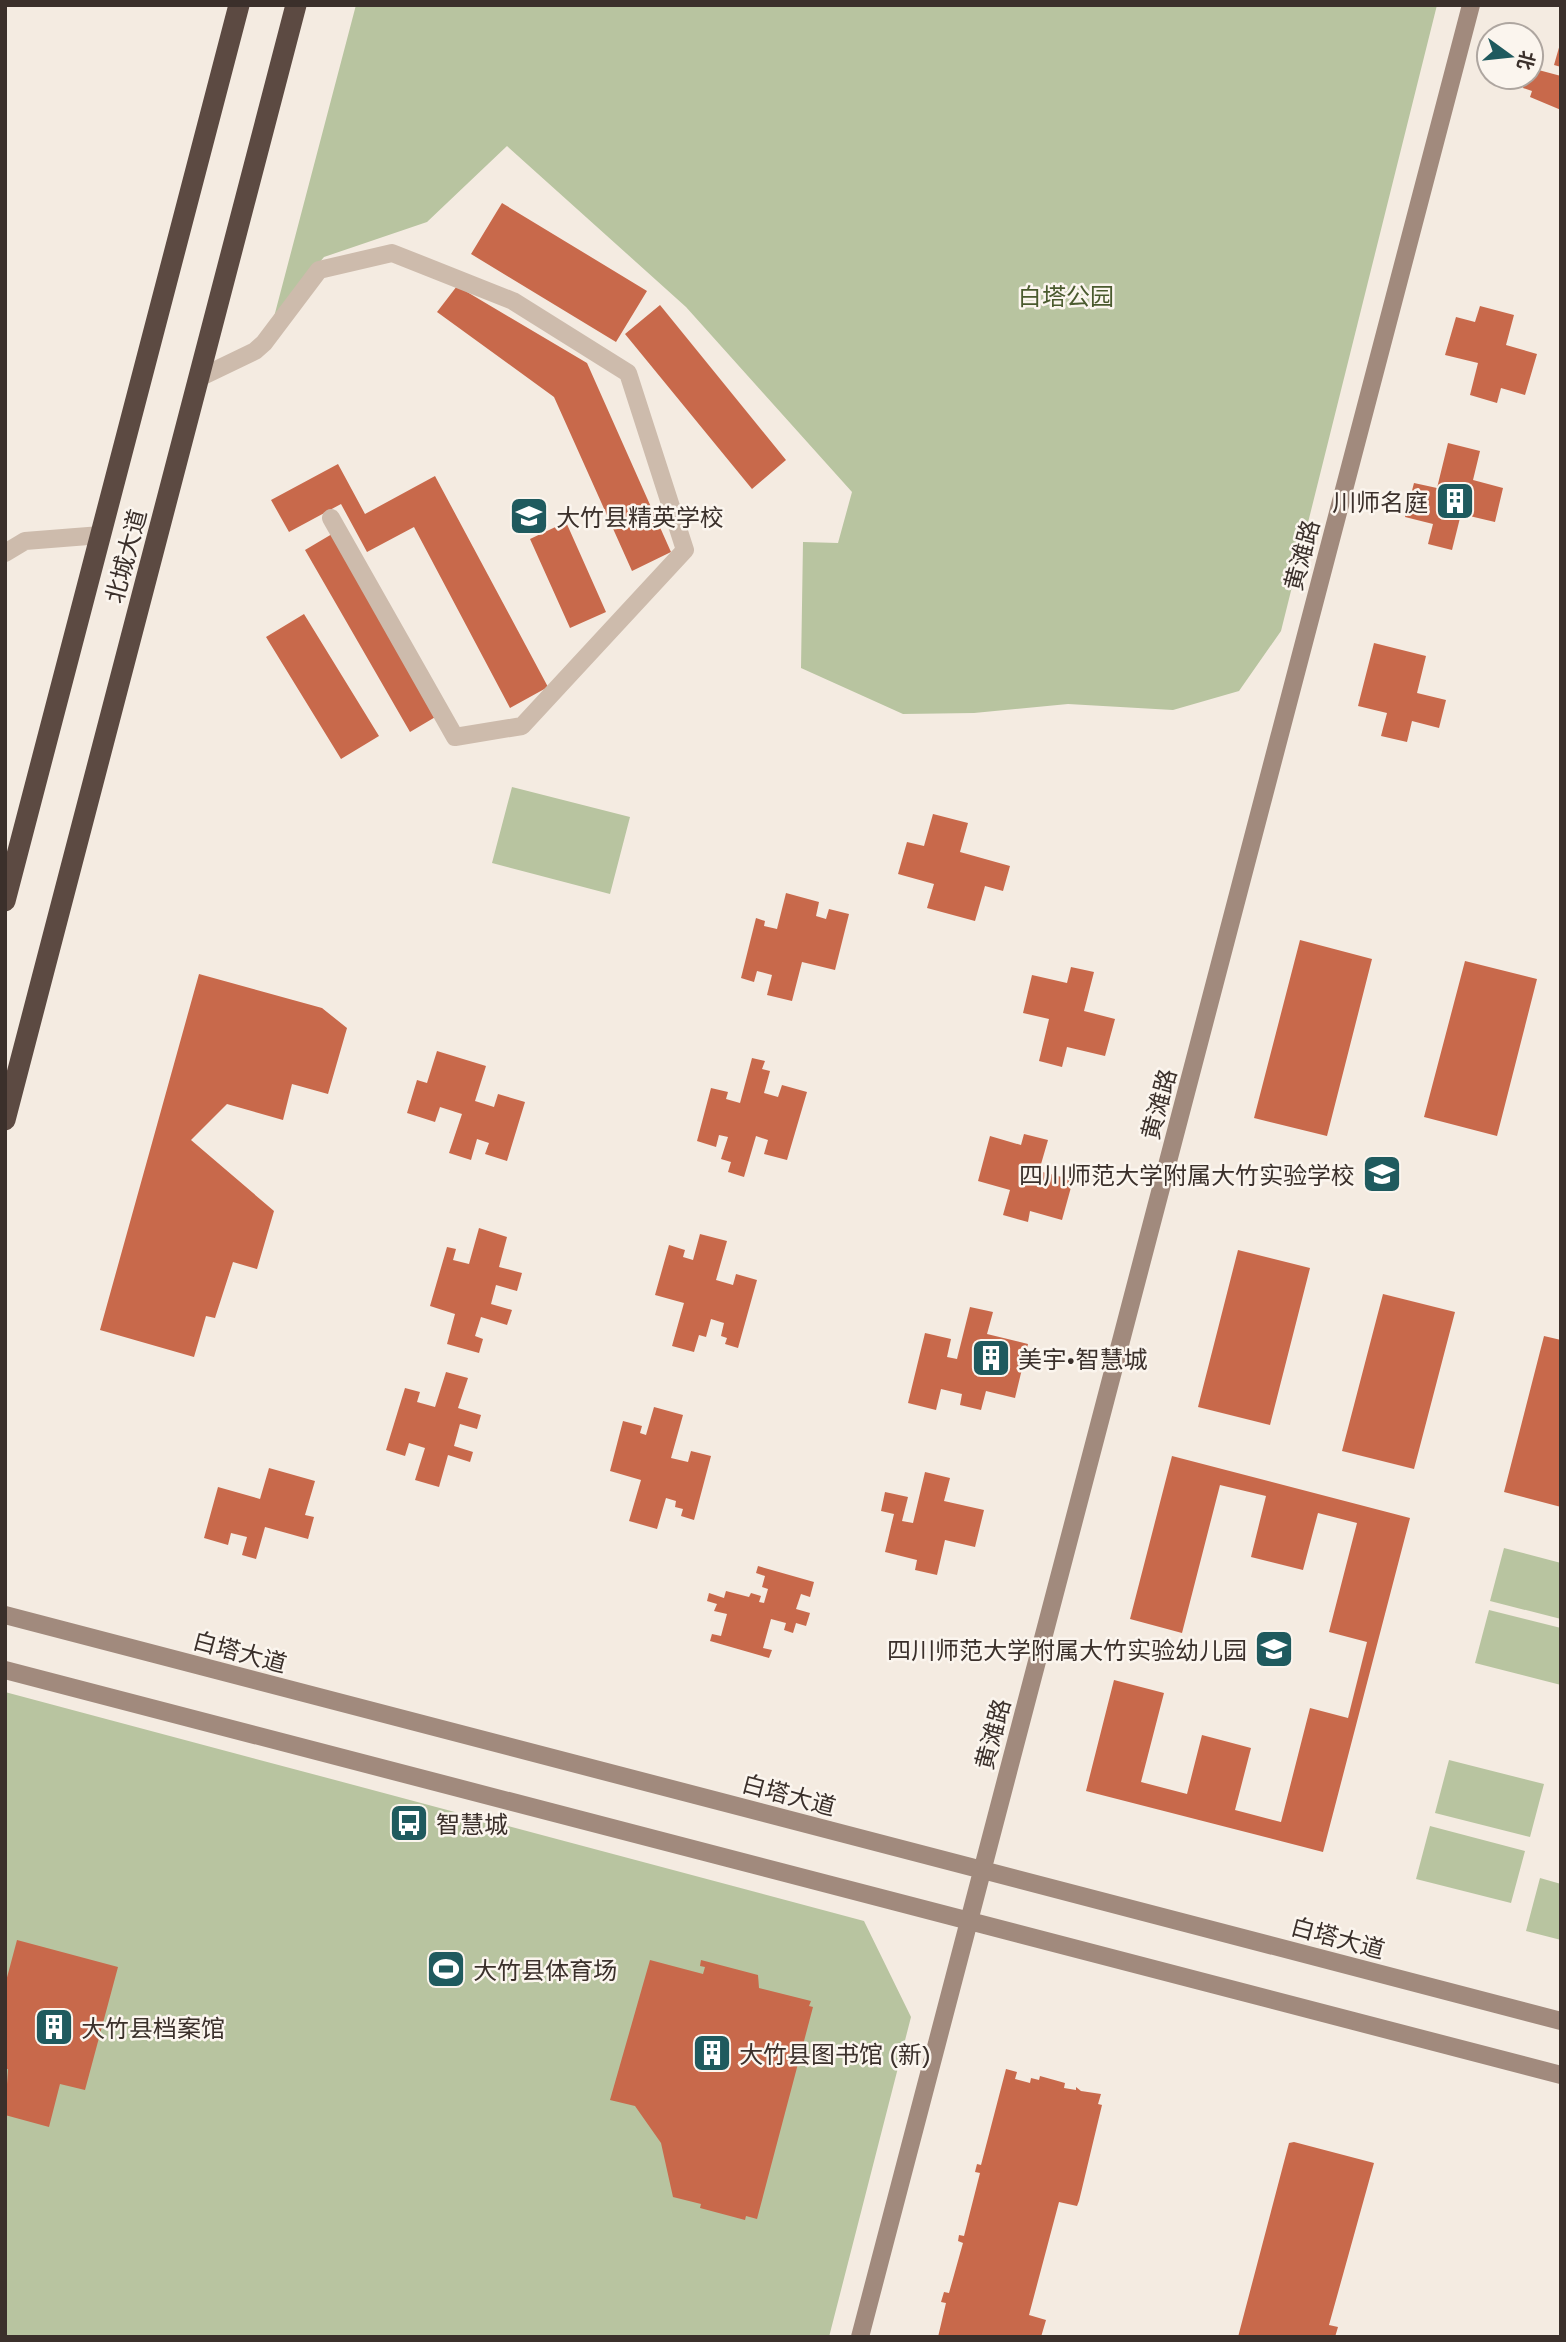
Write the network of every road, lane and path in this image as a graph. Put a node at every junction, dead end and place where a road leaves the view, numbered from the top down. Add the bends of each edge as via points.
1 (239, 5) edge
2 (296, 5) edge
3 (1471, 5) edge
4 (199, 378) junction
5 (331, 519) dead end
6 (101, 535) junction
7 (5, 553) edge
8 (5, 901) edge
9 (5, 1120) edge
10 (5, 1615) edge
11 (5, 1670) edge
12 (982, 1870) junction
13 (969, 1921) junction
14 (1561, 2021) edge
15 (1561, 2075) edge
16 (860, 2337) edge

1 - 6 highway, 北城大道
2 - 4 highway, 北城大道
3 - 12 main road, 黄滩路
4 - 5 street via 264,343 318,270 392,253 513,301 628,373 685,550 522,726 455,737
4 - 9 highway, 北城大道
6 - 7 street via 25,541
6 - 8 highway, 北城大道
10 - 12 main road, 白塔大道
11 - 13 main road
12 - 13 main road, 黄滩路
12 - 14 main road, 白塔大道
13 - 15 main road
13 - 16 main road, 黄滩路

